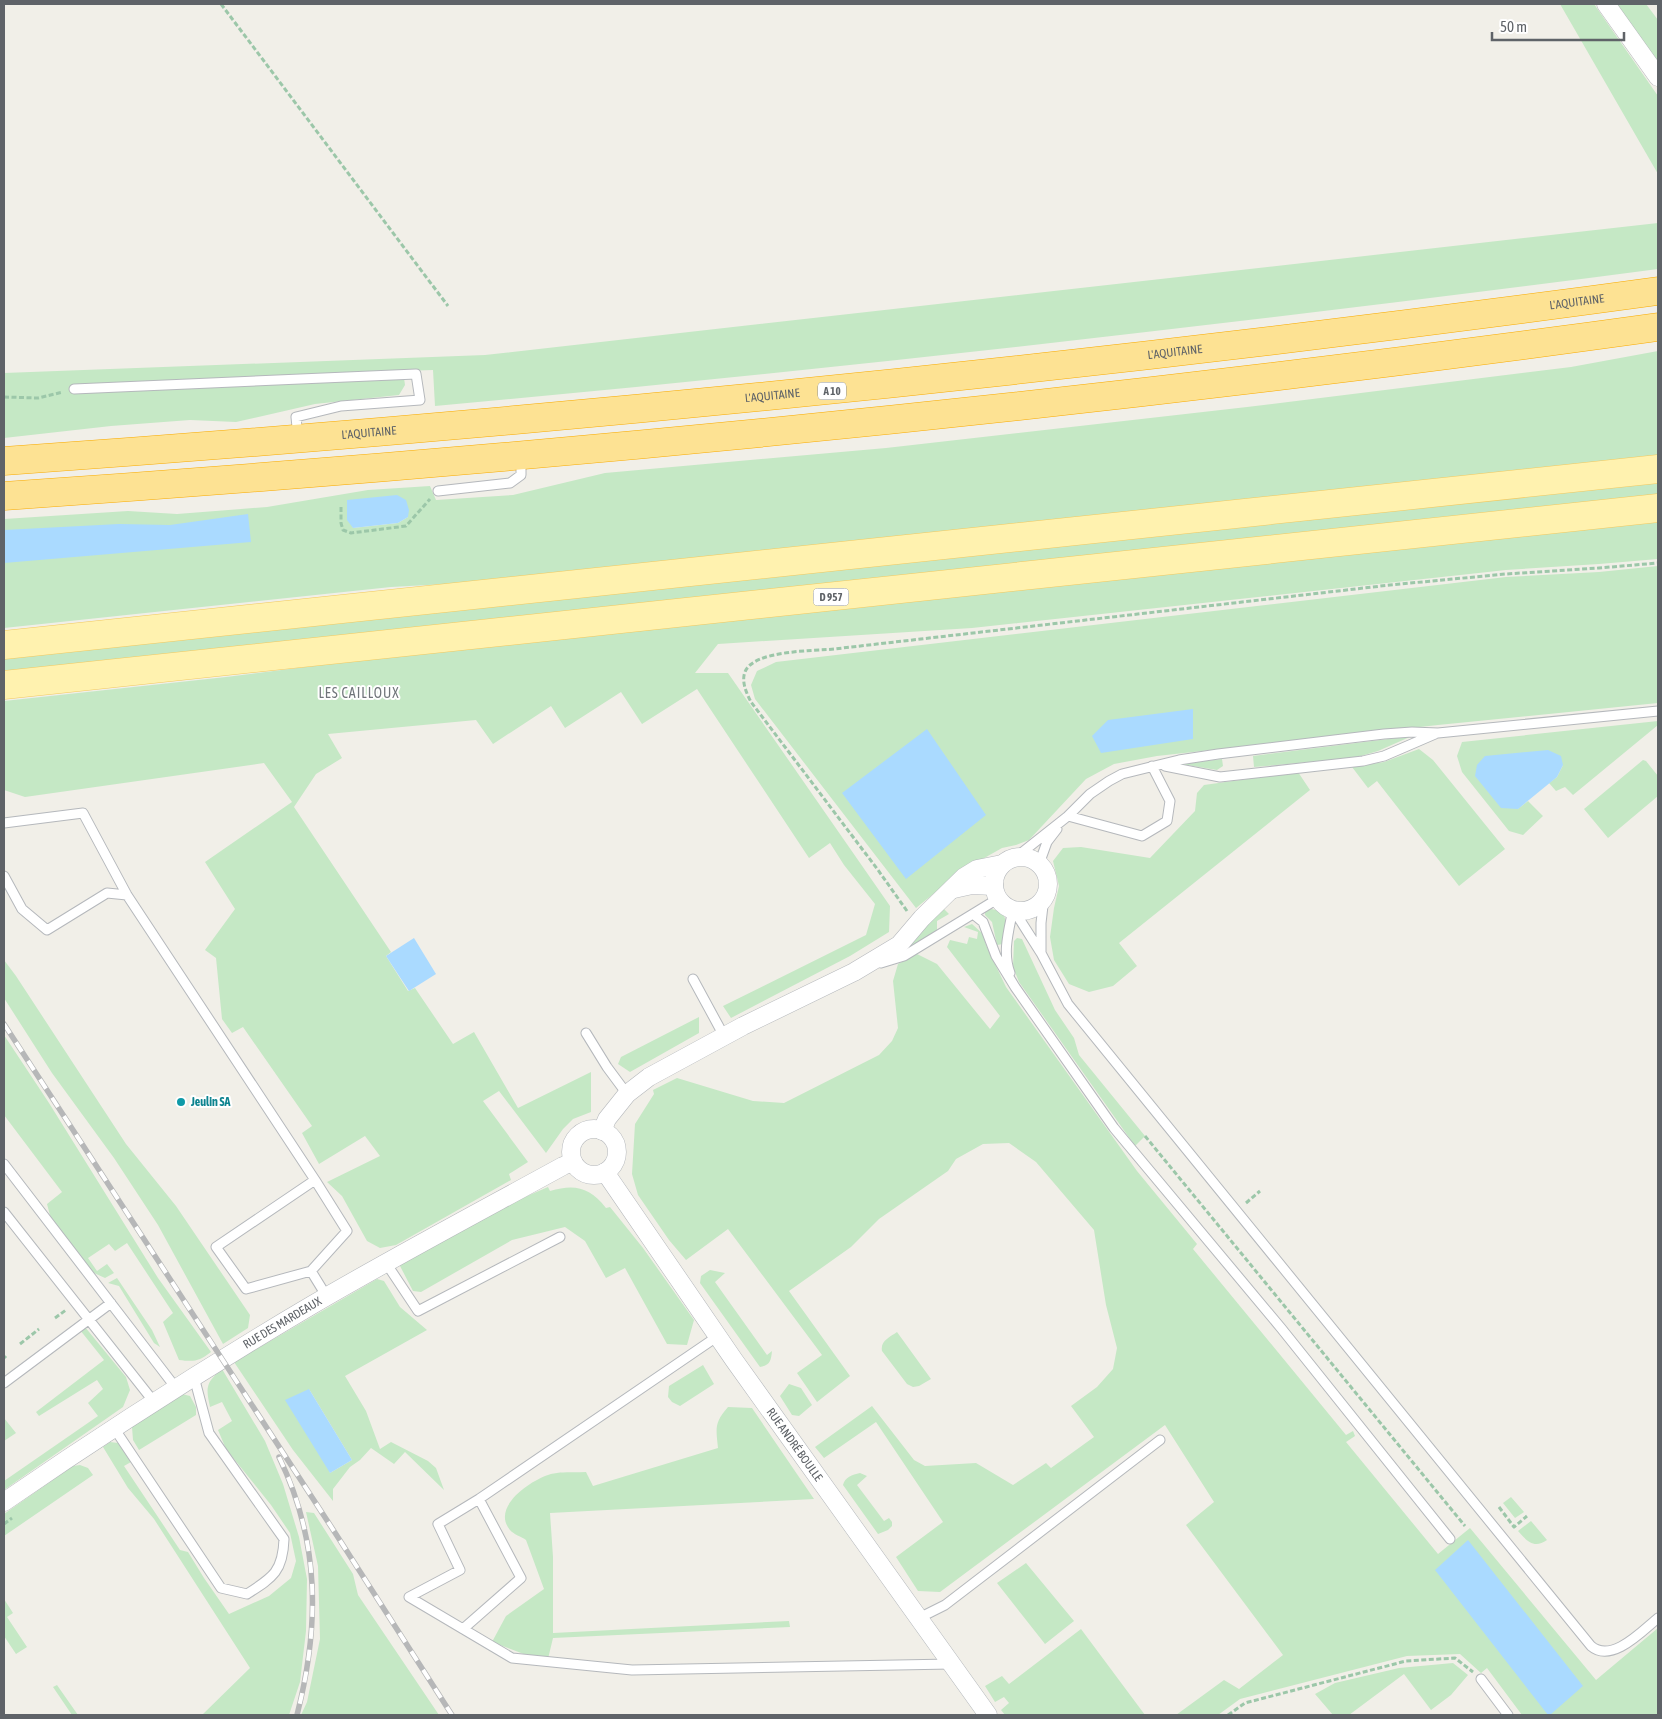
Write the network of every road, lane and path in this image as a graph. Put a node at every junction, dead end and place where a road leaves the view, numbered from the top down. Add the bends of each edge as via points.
1 (221, 4) edge
2 (1606, 4) edge
3 (1658, 77) edge
4 (1658, 291) edge
5 (448, 306) dead end
6 (1658, 327) edge
7 (74, 389) joint
8 (4, 397) edge
9 (298, 439) junction
10 (521, 456) junction
11 (4, 461) edge
12 (1658, 469) edge
13 (438, 492) joint
14 (4, 496) edge
15 (341, 507) dead end
16 (1658, 508) edge
17 (1658, 562) edge
18 (4, 645) edge
19 (4, 685) edge
20 (1658, 711) edge
21 (1438, 733) junction
22 (1152, 766) junction
23 (1068, 816) junction
24 (4, 823) edge
25 (1009, 861) junction
26 (1039, 864) junction
27 (4, 876) edge
28 (954, 888) junction
29 (996, 892) junction
30 (127, 895) junction
31 (1044, 897) junction
32 (1013, 909) junction
33 (973, 914) junction
34 (916, 924) junction
35 (1041, 953) junction
36 (854, 972) junction
37 (693, 979) dead end
38 (1016, 987) junction
39 (586, 1033) dead end
40 (724, 1036) junction
41 (627, 1094) junction
42 (602, 1131) junction
43 (1145, 1136) dead end
44 (573, 1162) junction
45 (4, 1164) edge
46 (605, 1172) junction
47 (315, 1180) junction
48 (1260, 1191) dead end
49 (1246, 1203) dead end
50 (4, 1212) edge
51 (560, 1237) dead end
52 (386, 1263) junction
53 (311, 1270) junction
54 (327, 1297) junction
55 (110, 1303) junction
56 (72, 1306) dead end
57 (55, 1318) dead end
58 (88, 1319) junction
59 (39, 1329) dead end
60 (718, 1336) junction
61 (20, 1344) dead end
62 (194, 1377) junction
63 (4, 1383) edge
64 (176, 1388) junction
65 (154, 1402) junction
66 (114, 1428) junction
67 (1160, 1440) dead end
68 (479, 1499) junction
69 (4, 1502) edge
70 (1499, 1507) dead end
71 (1527, 1516) dead end
72 (1465, 1526) dead end
73 (1450, 1539) dead end
74 (919, 1618) junction
75 (1658, 1618) edge
76 (463, 1629) junction
77 (951, 1664) junction
78 (1480, 1679) joint
79 (988, 1715) edge
80 (1228, 1715) edge
81 (1508, 1715) edge

1 - 5 path
2 - 3 street
4 - 9 highway, L'AQUITAINE / A 10 via 1052,367 769,397
6 - 10 highway via 1056,402
7 - 8 path via 38,398
7 - 9 lane via 416,374 420,400 341,406 296,417
9 - 11 highway, L'AQUITAINE / A 10
10 - 13 lane via 521,475 510,483
10 - 14 highway
12 - 18 main road
13 - 15 path via 406,526 351,534 341,523
16 - 19 main road, D 957
17 - 34 path via 1390,585 763,657 745,672 746,692 751,702
20 - 21 lane
21 - 22 lane via 1393,734 1275,747
21 - 22 lane via 1384,756 1363,761 1220,777
22 - 23 lane via 1109,780
22 - 23 lane via 1170,801 1167,821 1142,836
23 - 25 lane
23 - 26 lane via 1047,842
24 - 30 lane via 83,813
25 - 26 street via 1028,858
25 - 28 street via 977,869
25 - 29 street via 997,871
26 - 31 street via 1047,880
27 - 30 lane via 22,909 47,930 107,894
28 - 29 street via 972,885
28 - 34 street
29 - 32 street via 1005,905
29 - 33 lane
30 - 47 lane
31 - 32 street via 1030,908
31 - 35 lane
32 - 35 lane
32 - 38 lane via 1006,944 1009,970
33 - 36 lane via 904,956
33 - 38 lane via 983,922 996,956
34 - 36 street via 899,945
35 - 75 lane via 1068,1004 1595,1650 1616,1650
36 - 40 street
37 - 40 lane
38 - 73 lane via 1114,1128
39 - 41 lane via 606,1068
40 - 41 street via 649,1077
41 - 42 street via 607,1119
42 - 44 street via 589,1130 577,1136 571,1148
42 - 46 street via 614,1140 616,1147 615,1161
43 - 72 path
44 - 46 street via 590,1174
44 - 52 street, RUE DES MARDEAUX
45 - 55 lane
46 - 60 street, RUE ANDRÉ BOULLE
47 - 53 lane via 347,1231
47 - 53 lane via 216,1247 246,1289
48 - 49 path
50 - 58 lane
51 - 52 lane via 418,1311
52 - 54 street, RUE DES MARDEAUX
53 - 54 lane
54 - 62 street, RUE DES MARDEAUX
55 - 58 lane
55 - 64 lane
56 - 57 path
58 - 63 lane
58 - 65 lane
59 - 61 path
60 - 68 lane
60 - 74 street, RUE ANDRÉ BOULLE
62 - 64 street, RUE DES MARDEAUX
62 - 66 lane via 209,1433 284,1539 284,1557 272,1578 247,1594 221,1588
64 - 65 street, RUE DES MARDEAUX
65 - 66 street, RUE DES MARDEAUX
66 - 69 street, RUE DES MARDEAUX
67 - 74 lane via 945,1605
68 - 76 lane via 521,1578
68 - 76 lane via 438,1524 460,1570 408,1597
70 - 71 path via 1514,1527
74 - 77 street, RUE ANDRÉ BOULLE
76 - 77 lane via 512,1658 632,1670
77 - 79 street, RUE ANDRÉ BOULLE
78 - 80 path via 1455,1658 1406,1660 1245,1703
78 - 81 lane

